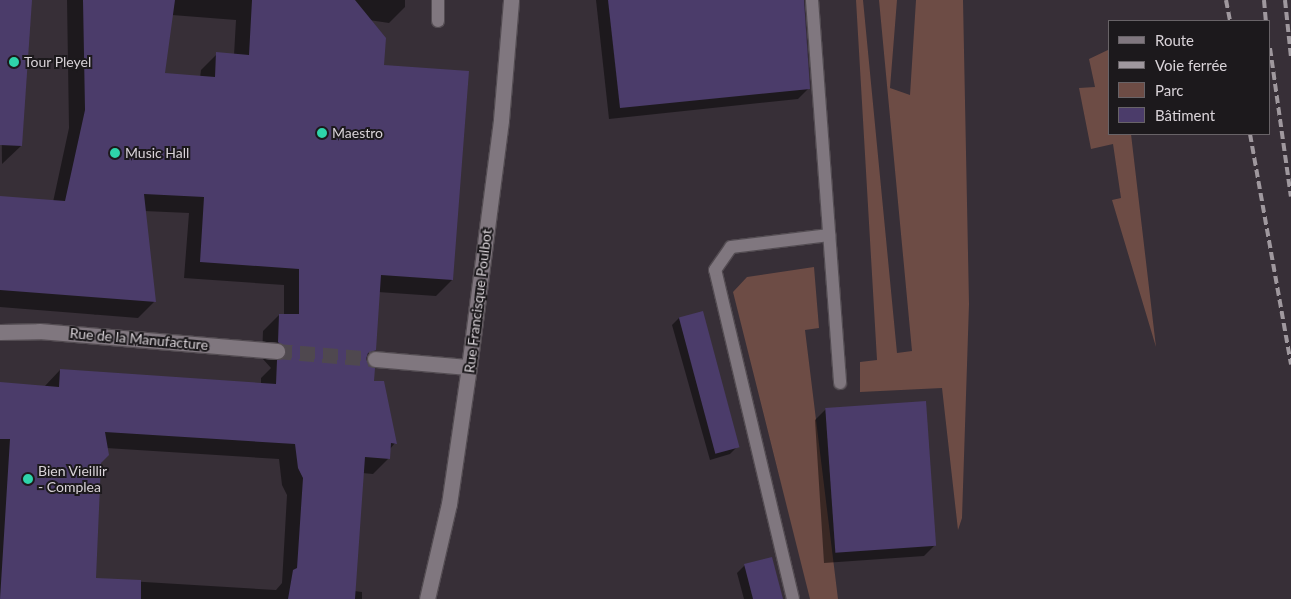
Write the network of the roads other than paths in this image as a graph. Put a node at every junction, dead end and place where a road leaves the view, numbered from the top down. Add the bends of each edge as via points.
1 (438, 0) edge
2 (511, 0) edge
3 (812, 0) edge
4 (438, 21) dead end
5 (829, 235) junction
6 (0, 332) edge
7 (277, 351) tunnel mouth
8 (375, 359) tunnel mouth
9 (469, 367) junction
10 (840, 383) dead end
11 (427, 599) edge
12 (792, 599) edge

1 - 4 lane
2 - 9 street, Rue Francisque Poulbot via 501,120
3 - 5 lane
5 - 10 lane
5 - 12 lane via 731,247 715,270
6 - 7 street, Rue de la Manufacture via 39,331
8 - 9 street
9 - 11 street, Rue Francisque Poulbot via 449,504

